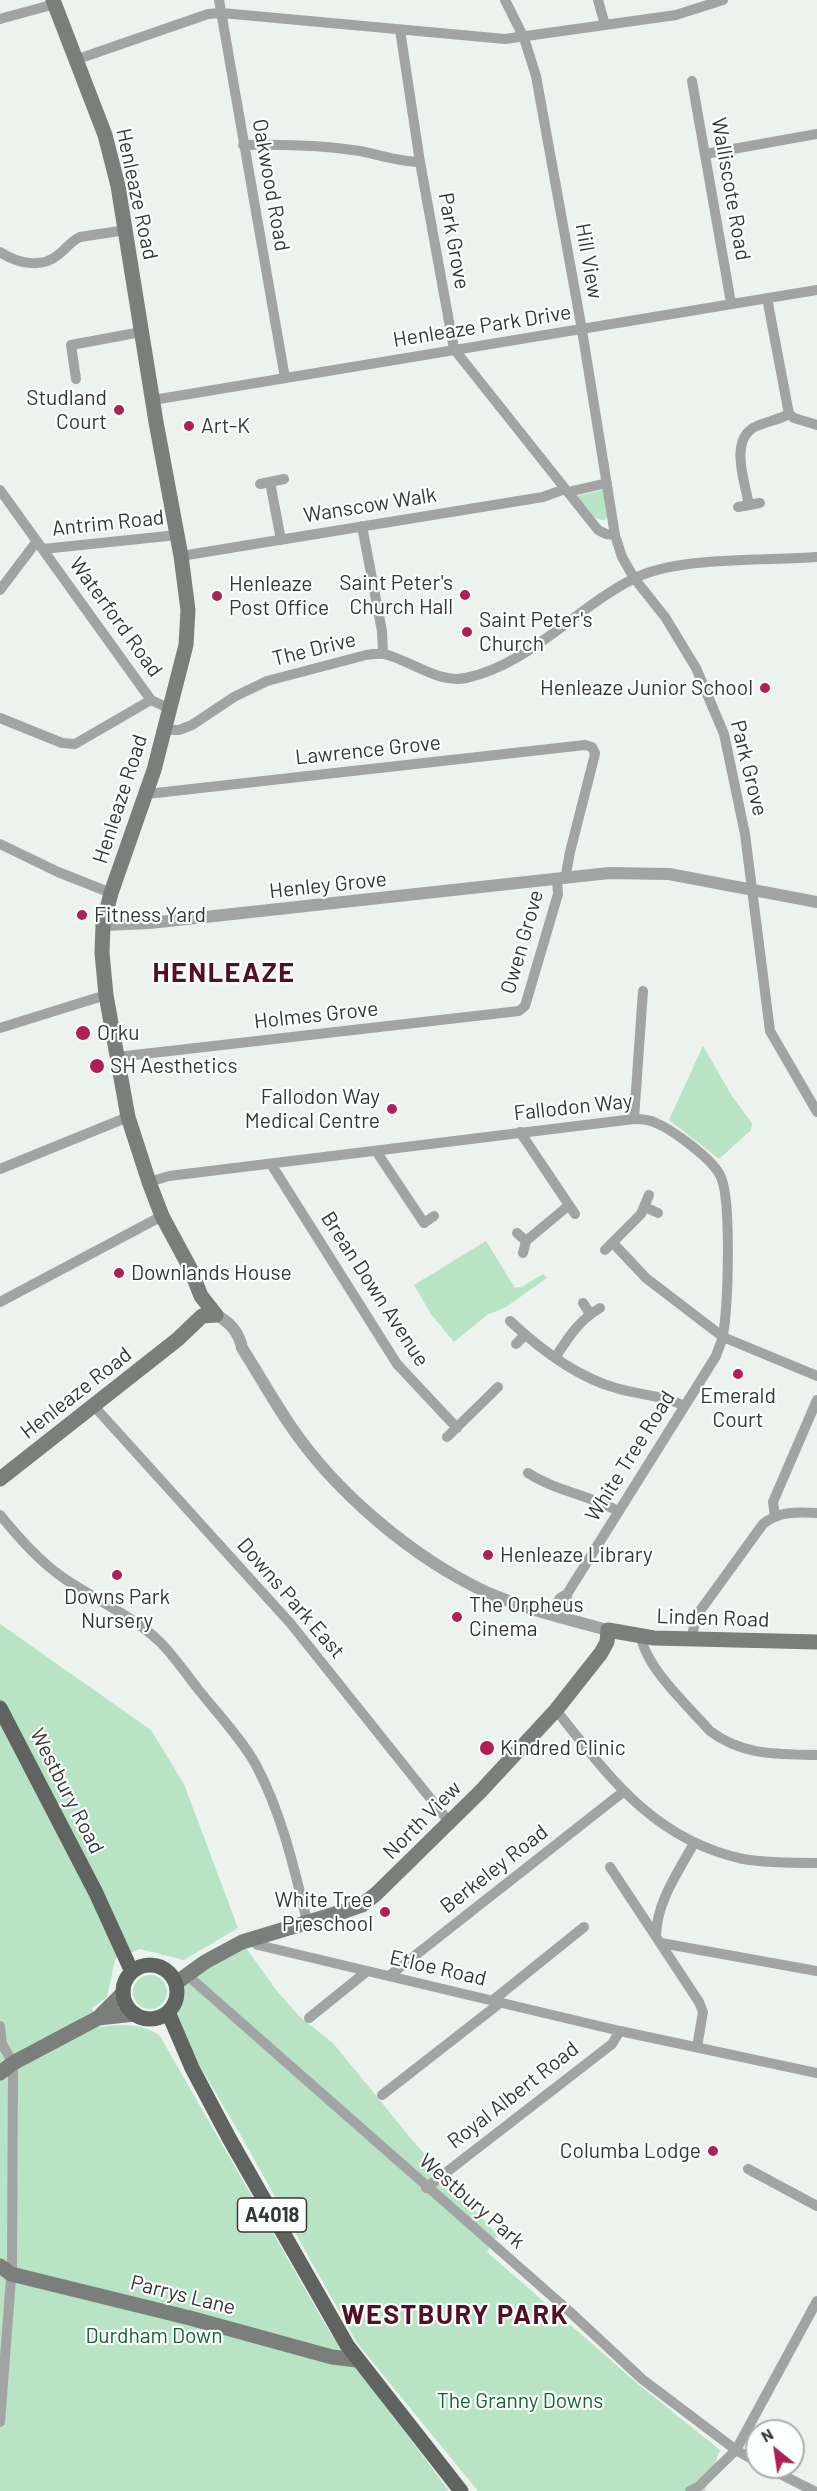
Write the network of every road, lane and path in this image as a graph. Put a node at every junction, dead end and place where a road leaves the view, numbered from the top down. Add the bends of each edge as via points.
1 (219, 0) edge
2 (505, 0) edge
3 (598, 0) edge
4 (723, 0) edge
5 (54, 2) edge
6 (222, 13) junction
7 (0, 19) edge
8 (605, 25) junction
9 (400, 30) junction
10 (524, 38) junction
11 (75, 60) junction
12 (692, 81) dead end
13 (817, 134) edge
14 (243, 145) junction
15 (705, 154) junction
16 (420, 162) junction
17 (126, 230) junction
18 (0, 252) edge
19 (817, 290) edge
20 (767, 298) junction
21 (731, 303) junction
22 (582, 330) junction
23 (141, 332) junction
24 (454, 349) junction
25 (285, 378) junction
26 (76, 379) dead end
27 (153, 400) junction
28 (789, 414) junction
29 (817, 425) edge
30 (284, 479) dead end
31 (607, 483) junction
32 (0, 490) edge
33 (566, 491) junction
34 (749, 505) dead end
35 (362, 526) junction
36 (177, 535) junction
37 (615, 535) junction
38 (281, 540) junction
39 (40, 545) junction
40 (181, 556) junction
41 (817, 557) edge
42 (634, 578) junction
43 (0, 590) edge
44 (383, 654) junction
45 (151, 700) junction
46 (170, 708) junction
47 (0, 718) edge
48 (165, 730) junction
49 (592, 747) joint
50 (147, 794) junction
51 (0, 844) edge
52 (561, 879) junction
53 (752, 890) junction
54 (111, 893) junction
55 (817, 902) edge
56 (103, 925) junction
57 (644, 991) dead end
58 (106, 995) junction
59 (519, 1011) joint
60 (0, 1028) edge
61 (117, 1057) junction
62 (817, 1112) edge
63 (128, 1117) junction
64 (633, 1119) junction
65 (520, 1132) junction
66 (376, 1151) junction
67 (271, 1164) junction
68 (0, 1169) edge
69 (149, 1182) junction
70 (649, 1195) dead end
71 (645, 1207) junction
72 (658, 1213) dead end
73 (162, 1216) junction
74 (434, 1216) dead end
75 (524, 1253) dead end
76 (0, 1302) edge
77 (583, 1303) dead end
78 (216, 1315) junction
79 (510, 1321) dead end
80 (525, 1335) junction
81 (723, 1337) junction
82 (516, 1344) dead end
83 (555, 1358) junction
84 (817, 1376) edge
85 (498, 1387) dead end
86 (817, 1400) edge
87 (93, 1405) junction
88 (684, 1406) junction
89 (457, 1428) junction
90 (447, 1437) dead end
91 (528, 1473) dead end
92 (0, 1479) edge
93 (618, 1511) junction
94 (817, 1513) edge
95 (0, 1515) edge
96 (775, 1516) junction
97 (567, 1594) junction
98 (550, 1615) junction
99 (566, 1619) junction
100 (608, 1630) junction
101 (641, 1636) junction
102 (691, 1639) junction
103 (817, 1642) edge
104 (0, 1708) edge
105 (556, 1710) junction
106 (817, 1755) edge
107 (623, 1792) junction
108 (450, 1823) junction
109 (694, 1843) junction
110 (817, 1863) edge
111 (610, 1867) dead end
112 (308, 1921) junction
113 (584, 1927) dead end
114 (249, 1939) junction
115 (658, 1939) junction
116 (137, 1969) junction
117 (817, 1971) edge
118 (366, 1972) junction
119 (389, 1976) junction
120 (178, 1977) junction
121 (123, 1993) junction
122 (496, 2002) junction
123 (135, 2014) junction
124 (163, 2015) junction
125 (98, 2018) junction
126 (309, 2018) dead end
127 (0, 2026) edge
128 (620, 2031) junction
129 (698, 2047) junction
130 (13, 2063) junction
131 (0, 2073) edge
132 (817, 2073) edge
133 (382, 2096) dead end
134 (748, 2169) dead end
135 (426, 2188) junction
136 (817, 2206) edge
137 (11, 2270) edge
138 (817, 2301) edge
139 (347, 2345) junction
140 (332, 2356) junction
141 (357, 2360) junction
142 (0, 2422) edge
143 (736, 2450) junction
144 (745, 2455) edge
145 (789, 2486) edge
146 (461, 2491) edge
147 (690, 2491) edge
148 (814, 2491) edge

1 - 6 street, Oakwood Road
2 - 10 street, Hill View
3 - 8 street
4 - 8 street via 676,15
5 - 7 street
5 - 11 main road, Henleaze Road
6 - 9 street
6 - 11 street via 208,14
6 - 14 street, Oakwood Road
8 - 10 street
9 - 10 street
9 - 16 street, Park Grove
10 - 22 street, Hill View via 536,76
11 - 17 main road, Henleaze Road via 108,144
12 - 15 street, Walliscote Road
13 - 15 street
14 - 16 street via 359,151
14 - 25 street, Oakwood Road
15 - 21 street, Walliscote Road
16 - 24 street, Park Grove
17 - 18 street via 80,237 41,263 14,260
17 - 23 main road, Henleaze Road
19 - 20 street, Henleaze Park Drive
20 - 21 street, Henleaze Park Drive
20 - 28 street
21 - 22 street, Henleaze Park Drive
22 - 24 street, Henleaze Park Drive
22 - 31 street, Hill View
23 - 26 street via 71,345
23 - 27 main road, Henleaze Road
24 - 25 street, Henleaze Park Drive
24 - 33 street, Park Grove
25 - 27 street, Henleaze Park Drive
27 - 36 main road, Henleaze Road
28 - 29 street
28 - 34 street via 758,425 742,442
30 - 38 street via 265,483
31 - 33 street
31 - 37 street, Hill View
32 - 39 street, Waterford Road
33 - 35 street, Wanscow Walk
33 - 37 street, Park Grove via 598,530
35 - 38 street, Wanscow Walk
35 - 44 street
36 - 39 street, Antrim Road
36 - 40 main road, Henleaze Road
37 - 42 street, Park Grove
38 - 40 street, Wanscow Walk
39 - 43 street
39 - 45 street, Waterford Road
40 - 46 main road, Henleaze Road via 188,627
41 - 42 street, The Drive via 671,566
42 - 44 street, The Drive via 524,652 484,673 463,679 443,677
42 - 53 street, Park Grove via 665,617 696,668 724,734 745,834
44 - 48 street, The Drive via 267,681 192,725
45 - 46 street, Waterford Road
45 - 47 street via 75,744 62,743
46 - 48 main road, Henleaze Road
48 - 50 main road, Henleaze Road
49 - 50 street, Lawrence Grove
49 - 52 street, Owen Grove via 594,758
50 - 54 main road, Henleaze Road
51 - 54 street
52 - 53 street, Henley Grove via 609,873 659,874
52 - 56 street, Henley Grove
52 - 59 street, Owen Grove via 525,1006
53 - 55 street, Henley Grove
53 - 62 street, Park Grove via 770,1031
54 - 56 main road, Henleaze Road
56 - 58 main road, Henleaze Road
57 - 64 street
58 - 60 street
58 - 61 main road, Henleaze Road
59 - 61 street, Holmes Grove
61 - 63 main road, Henleaze Road
63 - 68 street
63 - 69 main road, Henleaze Road
64 - 65 street, Fallodon Way
64 - 81 street, Fallodon Way via 664,1127 720,1173 726,1190 727,1292
65 - 66 street, Fallodon Way
65 - 75 street via 571,1210 522,1237
66 - 67 street, Fallodon Way
66 - 74 street via 424,1223
67 - 69 street, Fallodon Way via 169,1176
67 - 89 street, Brean Down Avenue via 397,1364
69 - 73 main road, Henleaze Road
70 - 71 street
71 - 72 street
71 - 81 street via 609,1246
73 - 76 street
73 - 78 main road, Henleaze Road via 190,1268 215,1300
77 - 83 street via 595,1311 574,1329
78 - 87 main road, Henleaze Road via 202,1329 178,1339
78 - 98 street via 230,1323 299,1437 342,1488 401,1540 477,1587
79 - 80 street
80 - 82 street
80 - 83 street
81 - 84 street
81 - 88 street, White Tree Road via 716,1356
83 - 88 street via 612,1387
85 - 89 street
86 - 96 street via 773,1502
87 - 92 main road, Henleaze Road
87 - 108 street, Downs Park East via 291,1624
88 - 93 street, White Tree Road
89 - 90 street
91 - 93 street
93 - 97 street, White Tree Road
94 - 96 street
95 - 112 street via 48,1566 160,1642 229,1727 255,1764 273,1804 286,1836
96 - 102 street via 763,1524 700,1611
97 - 98 street, White Tree Road
97 - 99 street, White Tree Road
98 - 99 street
99 - 100 street
100 - 101 main road, Linden Road
100 - 105 main road, North View via 602,1653
101 - 102 main road, Linden Road
101 - 106 street via 652,1663 718,1737 758,1753
102 - 103 main road, Linden Road
104 - 116 main road, Westbury Road
105 - 107 street
105 - 108 main road, North View
107 - 109 street
107 - 119 street, Berkeley Road
108 - 112 main road, North View via 362,1905
109 - 110 street via 744,1859
109 - 115 street via 658,1915
111 - 115 street
112 - 114 main road, North View
113 - 122 street
114 - 118 street, Etloe Road via 258,1945
114 - 120 main road, North View
115 - 117 street
115 - 129 street via 703,2012
116 - 120 main road via 158,1966
116 - 121 main road via 125,1982
118 - 119 street, Etloe Road
118 - 126 street
119 - 122 street, Etloe Road
120 - 124 main road via 177,1999
120 - 135 street, Westbury Park via 200,1986
121 - 123 main road via 126,2005
121 - 125 main road
122 - 128 street, Etloe Road
122 - 133 street
123 - 124 main road via 150,2019
123 - 125 main road
124 - 139 main road, A4018
125 - 130 main road
127 - 130 street via 2,2044
128 - 129 street, Etloe Road
128 - 135 street, Royal Albert Road via 612,2044
129 - 132 street, Etloe Road
130 - 131 main road
130 - 137 street
134 - 136 street
135 - 143 street, Westbury Park via 642,2379
137 - 140 main road, Parrys Lane
137 - 142 street
138 - 143 street
139 - 140 main road
139 - 141 main road, A4018
140 - 141 main road, Parrys Lane
141 - 146 main road, A4018
143 - 144 street, Westbury Park
143 - 147 street
145 - 148 street

